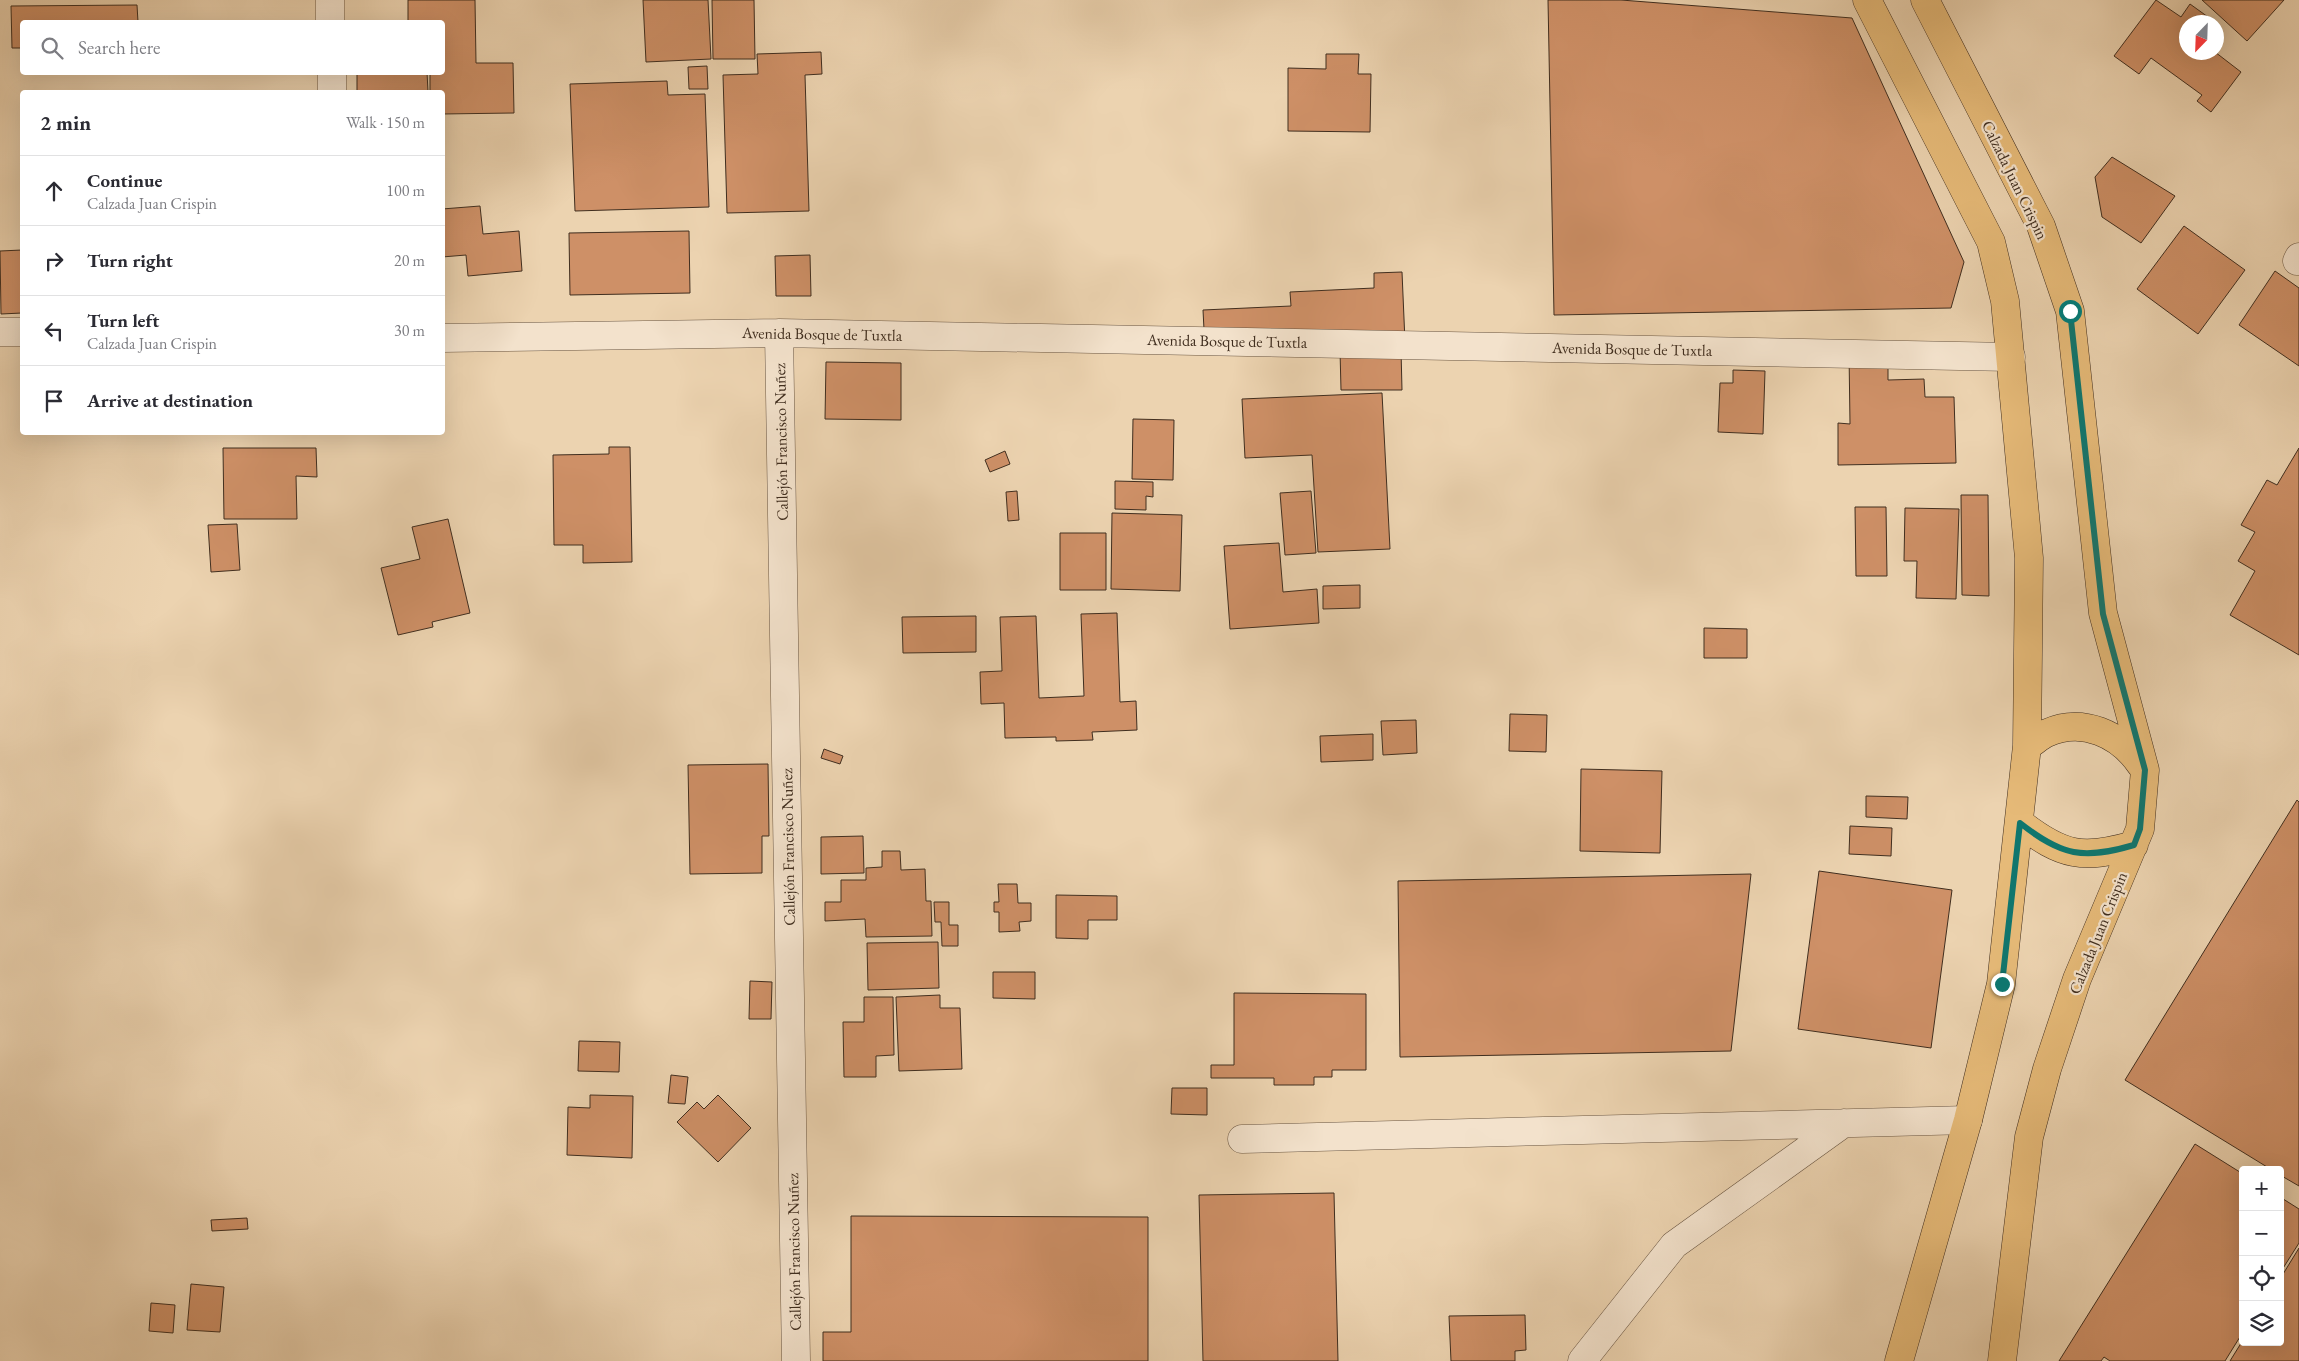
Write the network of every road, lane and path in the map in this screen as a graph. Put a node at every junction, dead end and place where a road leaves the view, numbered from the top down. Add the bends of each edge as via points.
1 (330, 0) edge
2 (1867, 0) edge
3 (1925, 0) edge
4 (330, 20) edge
5 (332, 75) edge
6 (332, 90) edge
7 (0, 332) edge
8 (20, 332) edge
9 (779, 333) junction
10 (445, 338) edge
11 (2011, 357) junction
12 (2027, 746) junction
13 (2145, 770) junction
14 (2020, 823) junction
15 (2134, 845) junction
16 (1968, 1120) junction
17 (1844, 1123) junction
18 (1242, 1139) dead end
19 (796, 1361) edge
20 (1582, 1361) edge
21 (1899, 1361) edge
22 (2002, 1361) edge

1 - 4 street
2 - 11 main road via 1991,242 2006,301
3 - 13 main road, Calzada Juan Crispin via 2041,226 2070,311 2103,614
5 - 6 street
7 - 8 street
9 - 10 street, Avenida Bosque de Tuxtla
9 - 11 street, Avenida Bosque de Tuxtla
9 - 19 street, Callejón Francisco Nuñez
11 - 12 main road via 2029,558
12 - 13 main road via 2047,733 2070,727 2092,728 2114,736 2132,751
12 - 14 main road
13 - 15 main road, Calzada Juan Crispin via 2140,829
14 - 15 main road via 2045,842 2074,853 2104,854
14 - 16 main road via 2002,984
15 - 22 main road, Calzada Juan Crispin via 2077,979 2029,1137
16 - 17 street
16 - 21 main road
17 - 18 street
17 - 20 street via 1674,1245

